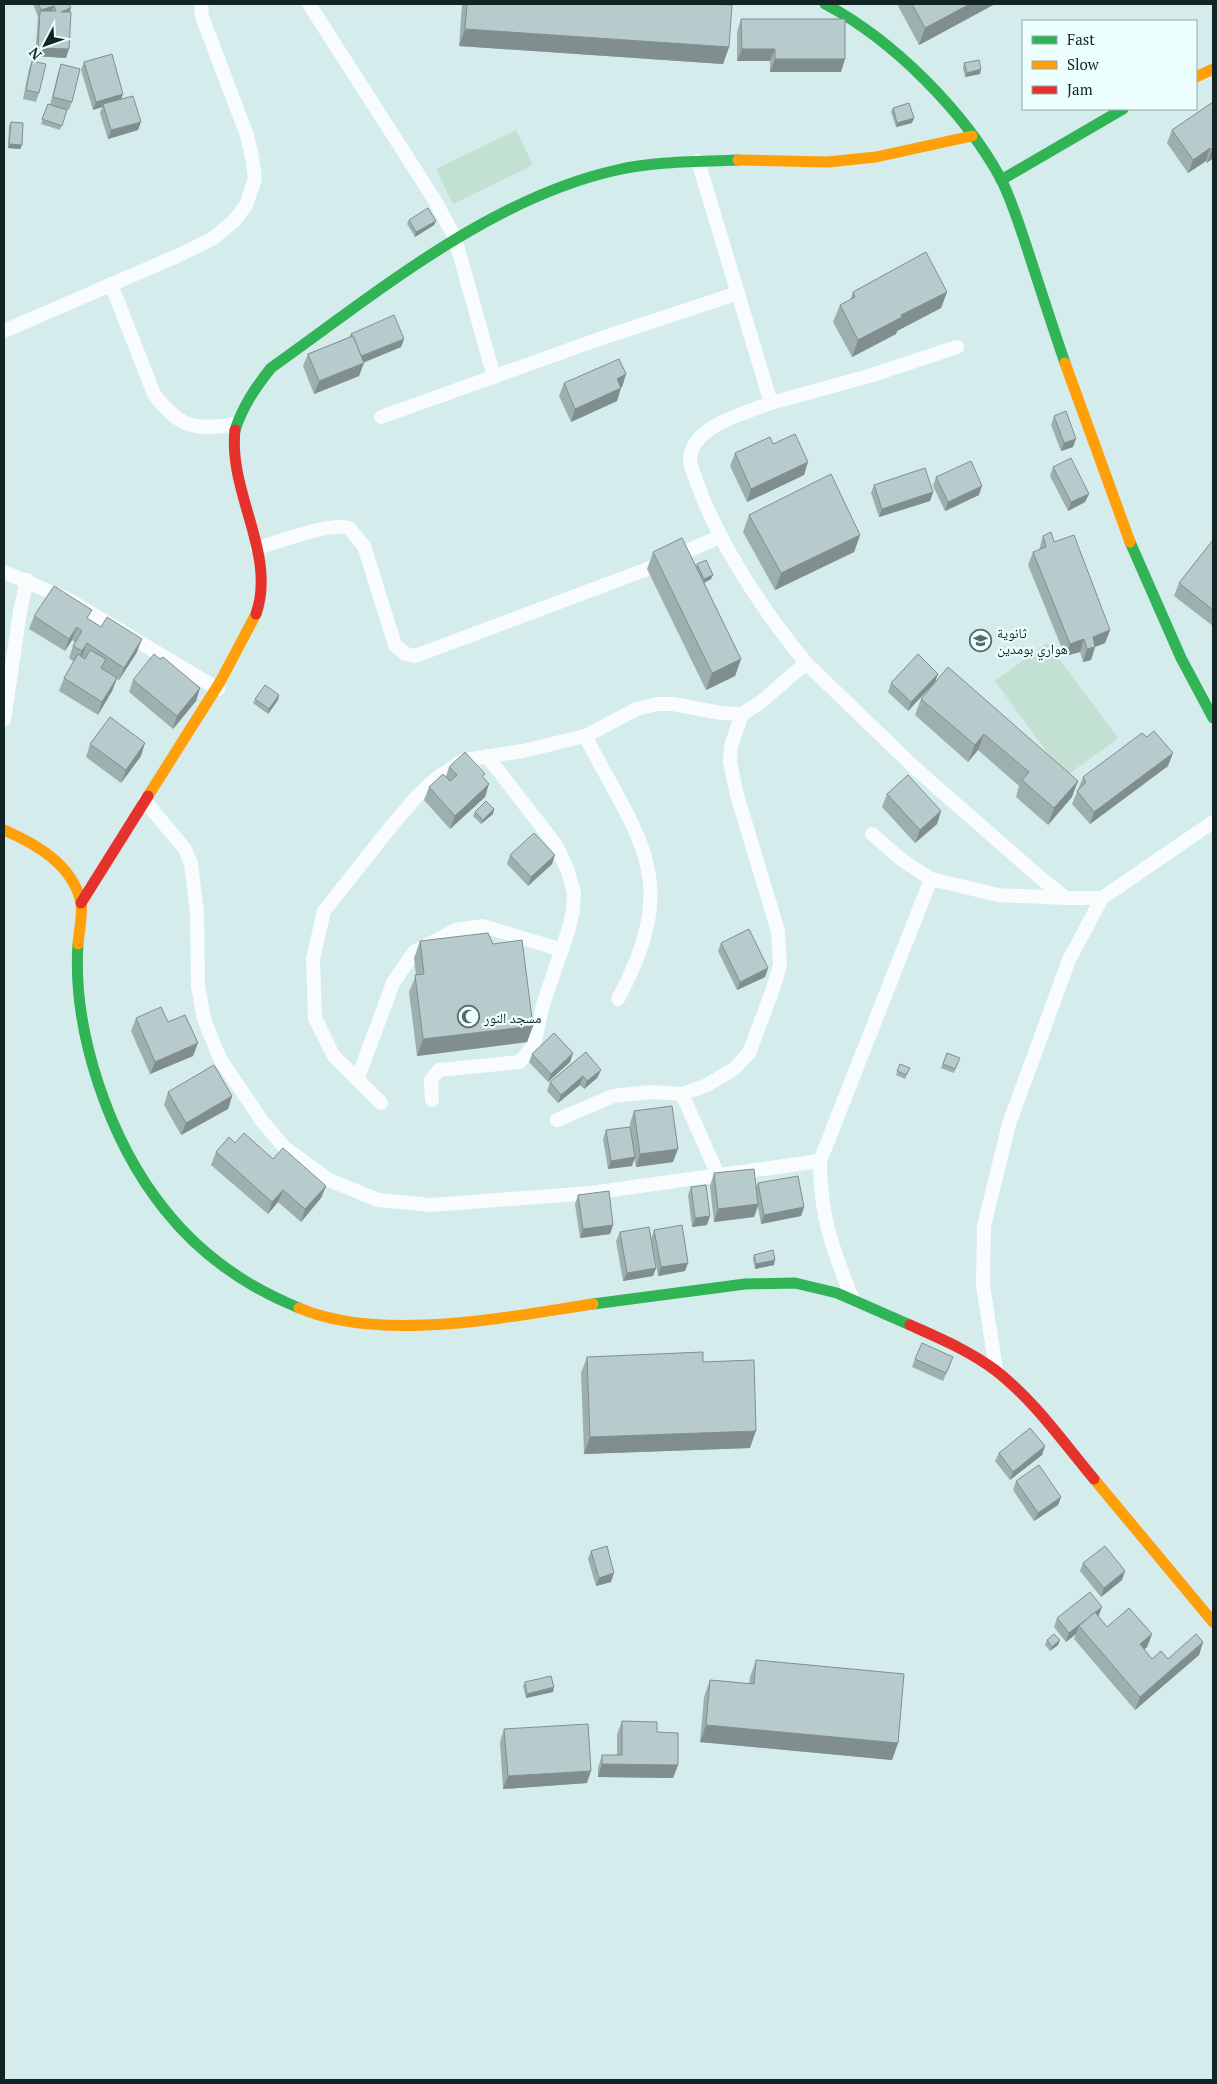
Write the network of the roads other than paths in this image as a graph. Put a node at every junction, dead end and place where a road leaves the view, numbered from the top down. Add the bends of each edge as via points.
1 (201, 4) edge
2 (309, 4) edge
3 (825, 4) edge
4 (1213, 69) edge
5 (1197, 77) edge
6 (1121, 110) edge
7 (972, 136) junction
8 (698, 161) junction
9 (1001, 180) junction
10 (455, 238) junction
11 (111, 284) junction
12 (738, 293) junction
13 (4, 331) edge
14 (957, 347) dead end
15 (494, 377) junction
16 (771, 403) junction
17 (381, 417) dead end
18 (236, 424) junction
19 (721, 536) junction
20 (256, 548) junction
21 (4, 572) edge
22 (28, 580) junction
23 (806, 663) junction
24 (218, 689) junction
25 (742, 714) junction
26 (1213, 718) edge
27 (4, 720) edge
28 (585, 736) junction
29 (487, 756) junction
30 (145, 801) junction
31 (1213, 822) edge
32 (4, 830) edge
33 (872, 834) dead end
34 (931, 879) junction
35 (1066, 898) junction
36 (1102, 898) junction
37 (82, 903) junction
38 (562, 950) junction
39 (618, 999) dead end
40 (357, 1080) junction
41 (682, 1094) junction
42 (432, 1100) dead end
43 (381, 1103) dead end
44 (557, 1120) dead end
45 (820, 1161) junction
46 (718, 1175) junction
47 (852, 1298) junction
48 (996, 1370) junction
49 (1213, 1622) edge

1 - 11 street via 202,17 247,135 254,179 250,195 234,221 212,238
2 - 10 street via 434,199
3 - 7 street via 871,31 919,77
4 - 5 street
6 - 9 street
7 - 8 street via 876,158 828,162
7 - 9 street
8 - 10 street via 617,170 576,182
8 - 12 street
9 - 26 street via 1128,542 1167,632
10 - 15 street
10 - 18 street via 271,368 241,408
11 - 13 street
11 - 18 street via 154,394 166,410 186,425 214,428
12 - 15 street
12 - 16 street
14 - 16 street
15 - 17 street
16 - 19 street via 713,427 700,436 690,454 695,478
18 - 20 street via 232,445 234,468
19 - 20 street via 650,568 415,656 406,654 395,645 364,546 349,528 336,526
19 - 23 street via 759,600
20 - 24 street via 261,597 249,632
21 - 22 street
22 - 24 street via 69,600
22 - 27 street
23 - 25 street
23 - 35 street via 916,769
24 - 30 street
25 - 28 street via 657,704 637,709
25 - 41 street via 730,746 730,762 778,931 780,966 749,1053 734,1069 707,1085
28 - 29 street
28 - 39 street via 637,831 650,875 652,893 648,925 640,955
29 - 38 street via 556,845 568,871 574,893 573,911
29 - 40 street via 464,760 453,766 417,796 324,912 313,959 315,1018 333,1055
30 - 37 street
30 - 46 street via 185,849 191,864 197,913 198,986 204,1019 220,1059 285,1148 328,1180 378,1200 431,1205 590,1193
31 - 36 street
32 - 37 street via 41,849 59,863 72,876
33 - 34 street
34 - 35 street via 998,895
34 - 45 street
35 - 36 street
36 - 48 street via 1070,960 1030,1063 989,1197 984,1226 982,1285
37 - 47 street via 78,995 82,1024 102,1089 128,1154 149,1190 185,1234 258,1289 303,1311 365,1326 469,1322 638,1297 764,1283 811,1286
38 - 40 street via 483,926 456,930 414,952 394,983
38 - 42 street via 534,1044 520,1062 438,1070 431,1080
40 - 43 street
41 - 44 street via 650,1092 613,1096
41 - 46 street
45 - 46 street
45 - 47 street via 824,1218
47 - 48 street via 966,1351
48 - 49 street via 1023,1396 1132,1522

